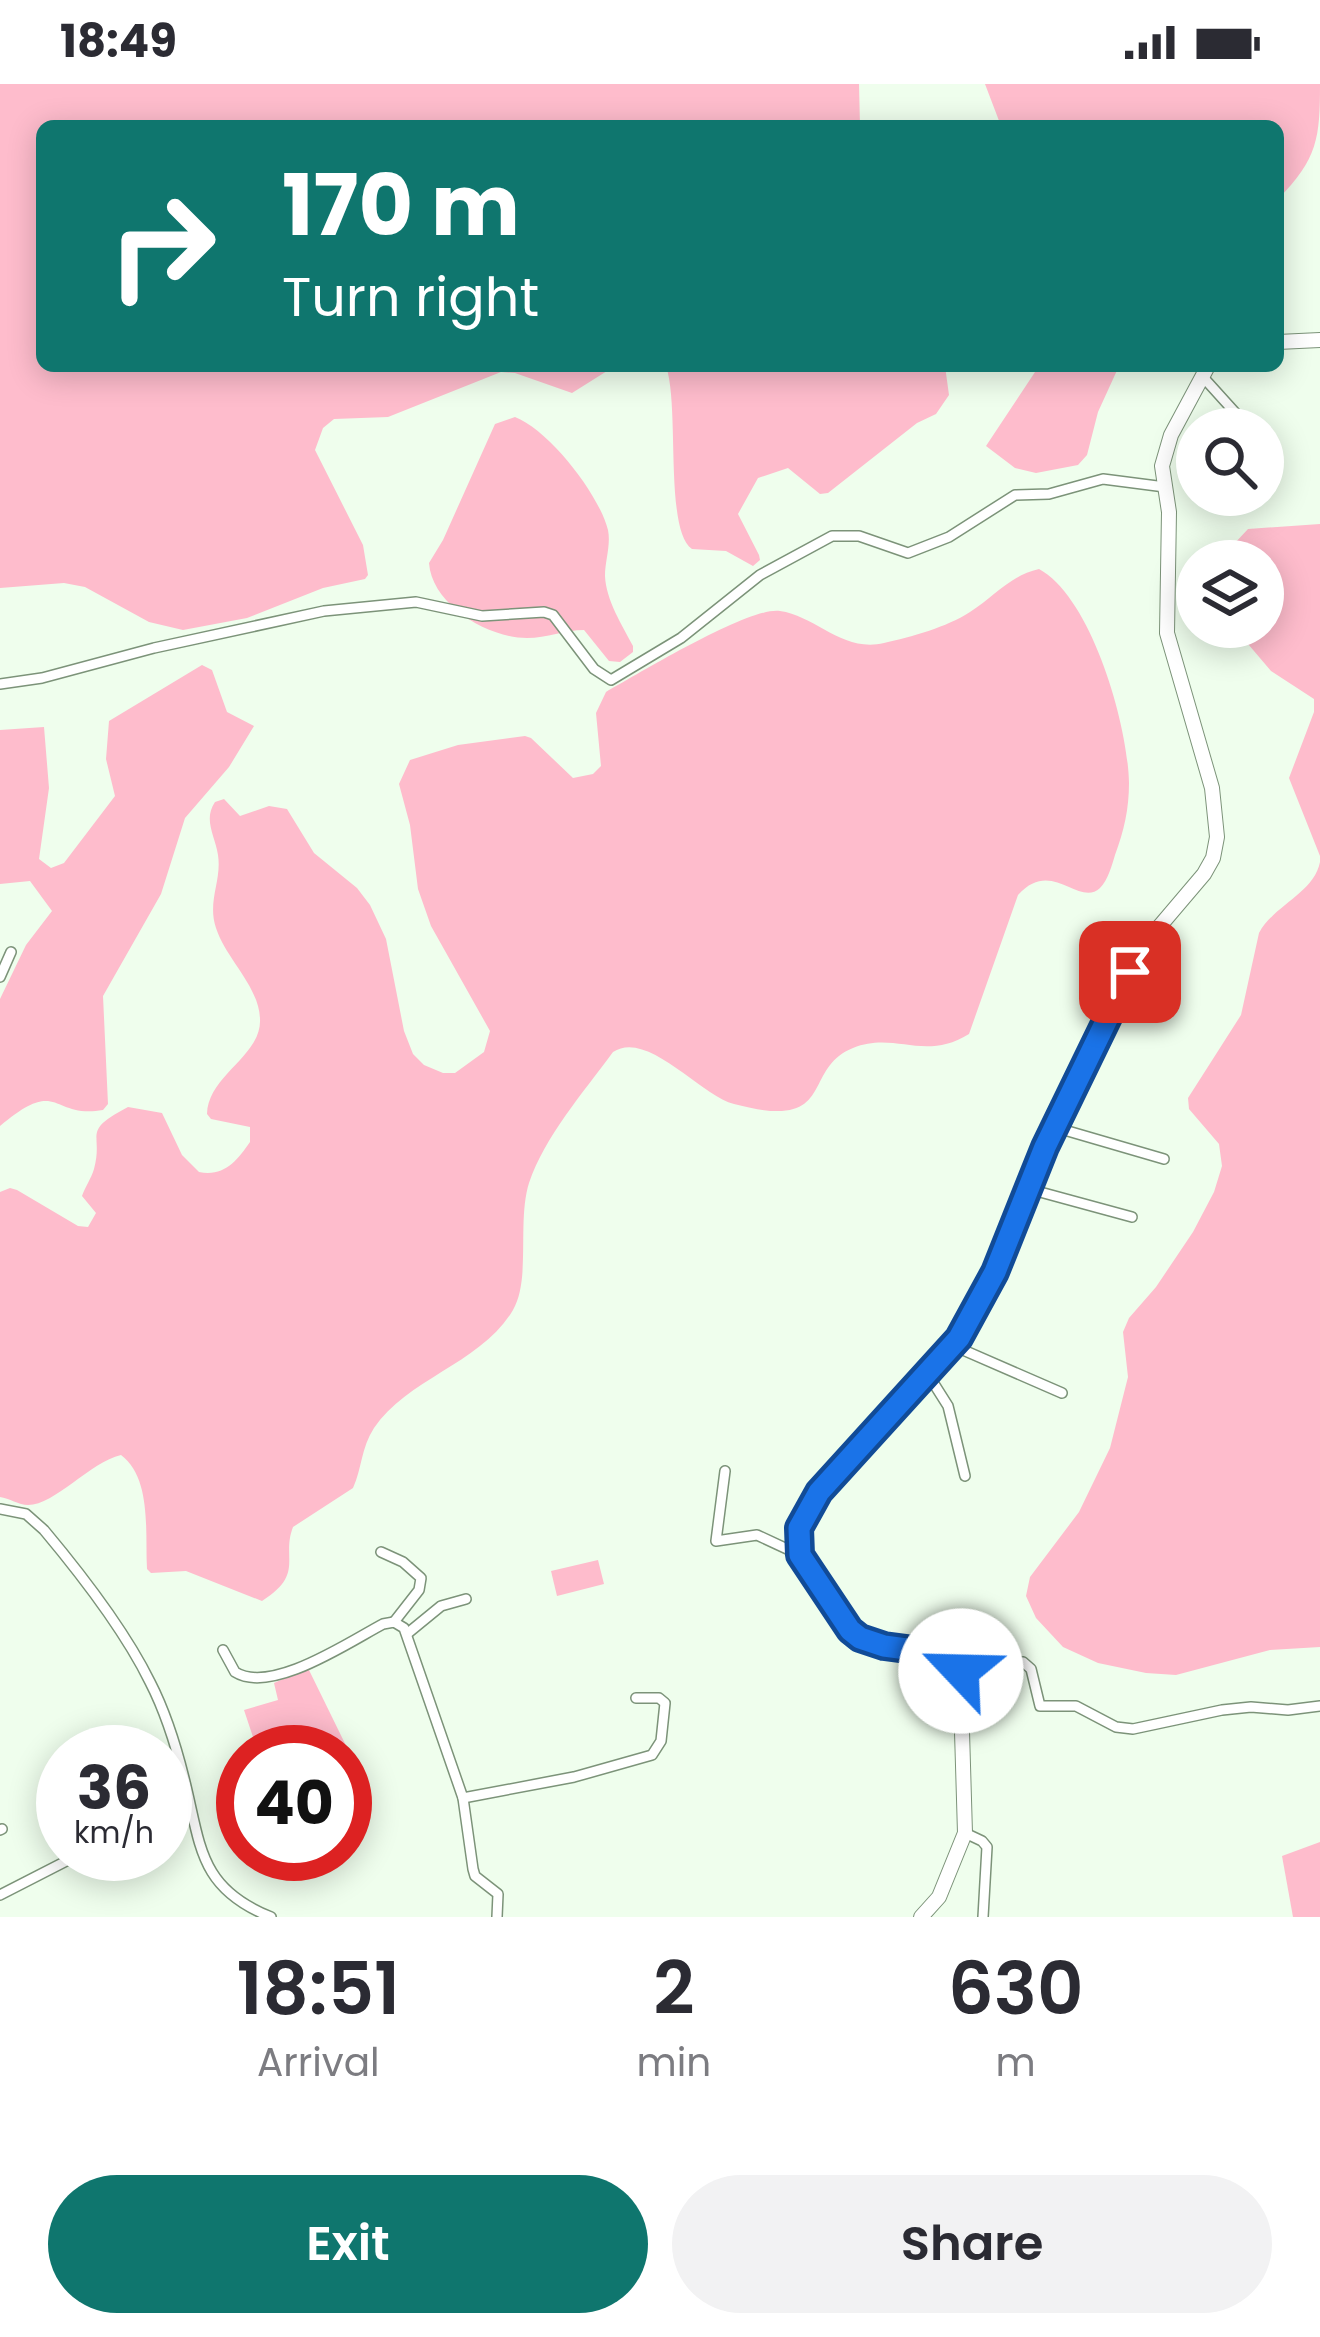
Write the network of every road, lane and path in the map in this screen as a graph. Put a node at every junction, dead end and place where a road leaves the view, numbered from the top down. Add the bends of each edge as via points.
1 (1320, 340) edge
2 (1284, 342) edge
3 (1206, 372) edge
4 (1234, 408) edge
5 (1165, 487) junction
6 (0, 684) edge
7 (11, 952) dead end
8 (0, 977) edge
9 (1054, 1127) junction
10 (1164, 1159) dead end
11 (1029, 1189) junction
12 (1132, 1217) dead end
13 (954, 1346) junction
14 (929, 1376) junction
15 (1062, 1393) dead end
16 (725, 1471) dead end
17 (965, 1476) dead end
18 (0, 1509) edge
19 (381, 1552) dead end
20 (800, 1555) junction
21 (466, 1600) dead end
22 (394, 1622) junction
23 (408, 1633) junction
24 (223, 1650) dead end
25 (956, 1658) junction
26 (636, 1698) dead end
27 (1320, 1706) edge
28 (463, 1798) junction
29 (964, 1833) junction
30 (36, 1877) edge
31 (0, 1895) edge
32 (271, 1917) edge
33 (497, 1917) edge
34 (921, 1917) edge
35 (983, 1917) edge

1 - 2 street
3 - 4 street
3 - 5 street via 1163,452
5 - 6 street via 1103,479 1016,496 908,553 832,536 760,575 611,680 593,669 553,615 482,616 406,602 324,611
5 - 9 street via 1167,633 1212,788 1216,848 1142,947
7 - 8 street
9 - 10 street
9 - 11 street
11 - 12 street
11 - 13 street
13 - 14 street
13 - 15 street
14 - 17 street via 948,1406
14 - 20 street via 819,1492 799,1528
16 - 20 street via 716,1541 757,1535
18 - 32 street via 26,1514 44,1530 133,1652 157,1696 202,1858 227,1894
19 - 22 street via 422,1578
20 - 25 street via 860,1638
21 - 23 street via 441,1606
22 - 23 street
22 - 24 street via 259,1680 235,1672
23 - 28 street
25 - 27 street via 1023,1662 1040,1706 1076,1706 1116,1727 1237,1708
25 - 29 street
26 - 28 street via 665,1703 652,1755
28 - 33 street via 475,1876 498,1894
29 - 34 street via 939,1897
29 - 35 street via 987,1847
30 - 31 street

